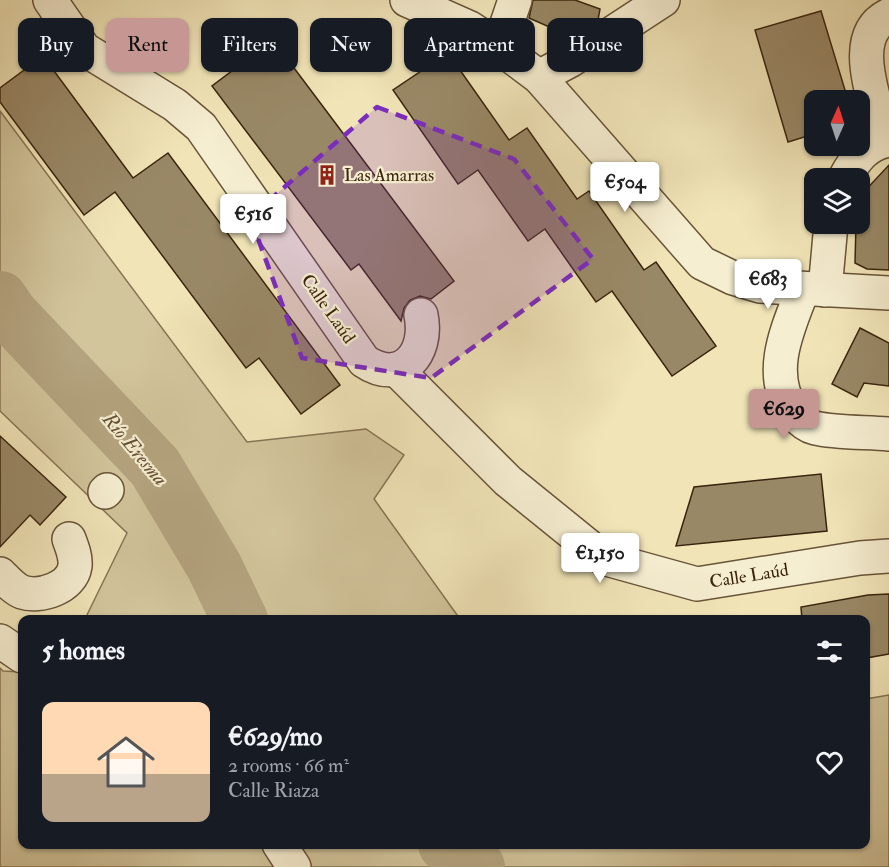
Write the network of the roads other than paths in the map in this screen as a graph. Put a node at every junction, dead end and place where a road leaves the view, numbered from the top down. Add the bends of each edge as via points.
1 (51, 0) edge
2 (407, 0) edge
3 (515, 0) edge
4 (663, 0) edge
5 (889, 15) edge
6 (448, 18) edge
7 (509, 18) edge
8 (533, 72) edge
9 (539, 77) junction
10 (883, 128) edge
11 (850, 168) edge
12 (828, 234) edge
13 (814, 289) junction
14 (889, 293) edge
15 (421, 315) dead end
16 (396, 370) junction
17 (889, 434) edge
18 (69, 539) dead end
19 (889, 556) edge
20 (0, 574) edge
21 (0, 641) edge
22 (18, 653) edge
23 (282, 849) edge
24 (294, 867) edge

1 - 16 street, Calle Laúd via 84,49 191,116 364,361 379,370
2 - 6 street
3 - 7 street
4 - 9 street
5 - 10 street via 874,26 867,52 867,75
8 - 9 street
9 - 13 street via 702,262 760,286
10 - 11 street
12 - 13 street
13 - 14 street
13 - 17 street via 787,334 780,372 789,405 799,420 813,428
15 - 16 street via 420,350
16 - 19 street, Calle Laúd via 508,481 603,558 698,584
18 - 20 street via 75,567 63,585 33,594 19,591
21 - 22 street
23 - 24 street

